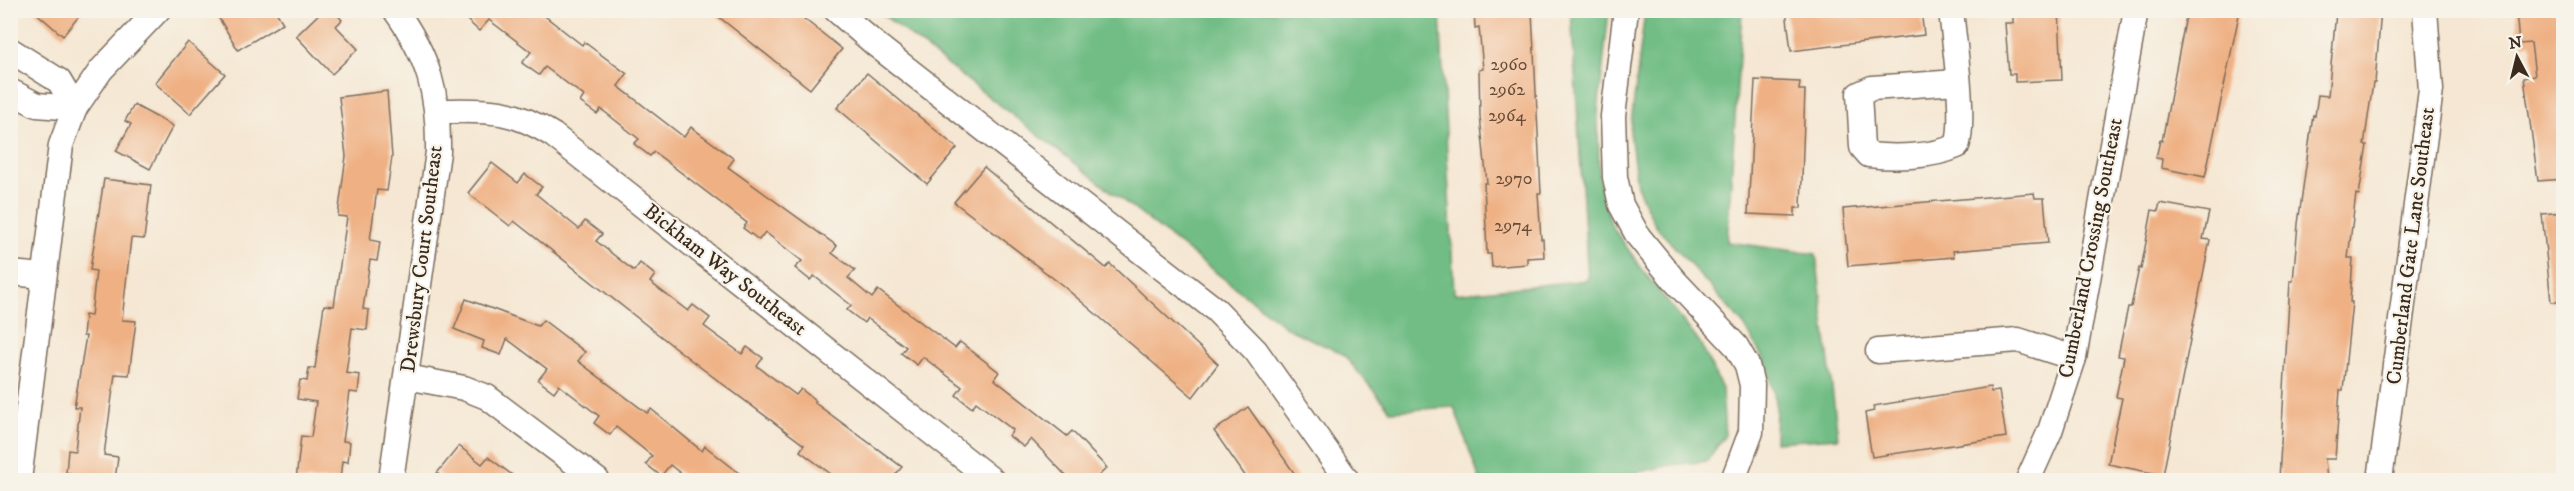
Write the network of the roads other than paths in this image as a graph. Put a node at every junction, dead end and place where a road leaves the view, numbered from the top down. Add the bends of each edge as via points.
1 (158, 10) edge
2 (395, 10) edge
3 (836, 10) edge
4 (1626, 10) edge
5 (1951, 10) edge
6 (2136, 10) edge
7 (2425, 10) edge
8 (10, 50) edge
9 (1957, 82) junction
10 (10, 91) edge
11 (75, 108) junction
12 (437, 111) junction
13 (10, 273) edge
14 (44, 276) junction
15 (1878, 351) dead end
16 (2074, 358) junction
17 (407, 377) junction
18 (19, 480) edge
19 (391, 480) edge
20 (597, 480) edge
21 (992, 480) edge
22 (1347, 480) edge
23 (1732, 480) edge
24 (2028, 480) edge
25 (2380, 480) edge

1 - 11 street via 101,70
2 - 12 street, Drewsbury Court Southeast via 426,61
3 - 22 street via 1216,309 1256,351
4 - 23 street via 1613,116 1615,177 1621,206 1638,236 1736,346 1747,365 1752,386 1751,432
5 - 9 street
6 - 16 street, Cumberland Crossing Southeast
7 - 25 street, Cumberland Gate Lane Southeast via 2431,90
8 - 11 street via 59,81
9 - 9 street via 1961,134 1957,146 1944,152 1882,157 1869,155 1862,147 1859,94 1872,88
10 - 11 street via 38,105
11 - 14 street via 61,145
12 - 17 street, Drewsbury Court Southeast via 438,152
12 - 21 street, Bickham Way Southeast via 499,111 552,135
13 - 14 street
14 - 18 street
15 - 16 street via 2018,340
16 - 24 street, Cumberland Crossing Southeast via 2050,431
17 - 19 street, Drewsbury Court Southeast
17 - 20 street via 464,388 487,397

